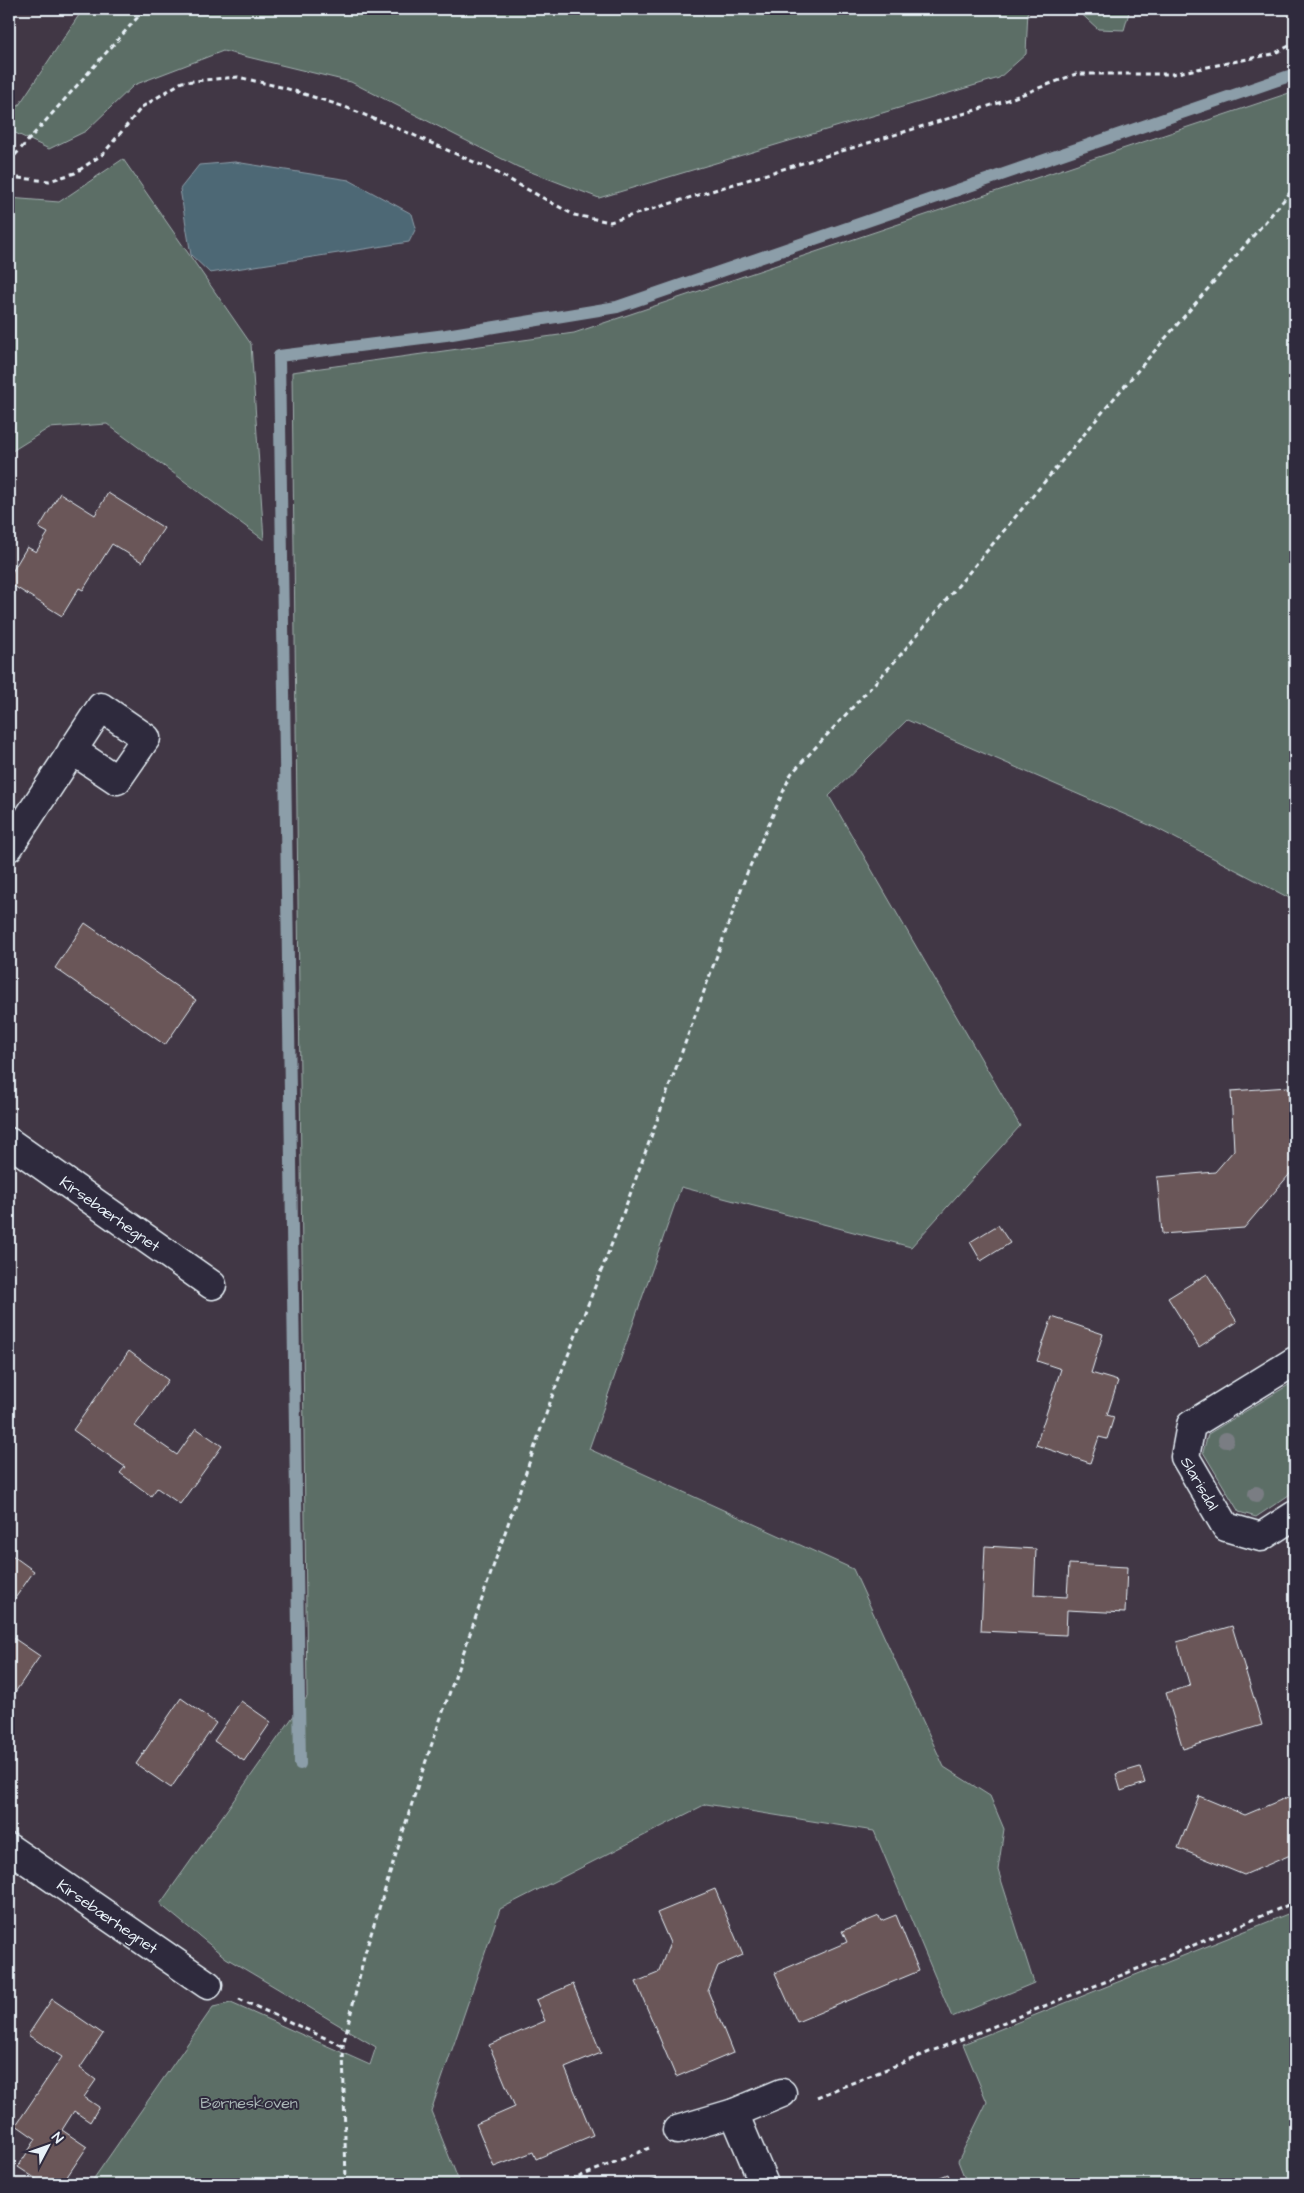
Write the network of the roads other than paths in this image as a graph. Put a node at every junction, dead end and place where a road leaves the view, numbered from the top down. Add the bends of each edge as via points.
1 (72, 750) dead end
2 (9, 847) edge
3 (9, 1142) edge
4 (212, 1285) dead end
5 (1295, 1361) edge
6 (1295, 1516) edge
7 (9, 1848) edge
8 (208, 1985) road end
9 (782, 2093) road end
10 (734, 2113) junction
11 (677, 2130) road end
12 (764, 2184) edge

1 - 2 street
3 - 4 street, Kirsebærhegnet
5 - 6 street, Slarisdal via 1191,1424 1185,1457 1226,1527 1260,1536
7 - 8 street, Kirsebærhegnet
9 - 10 street
10 - 11 street
10 - 12 street

